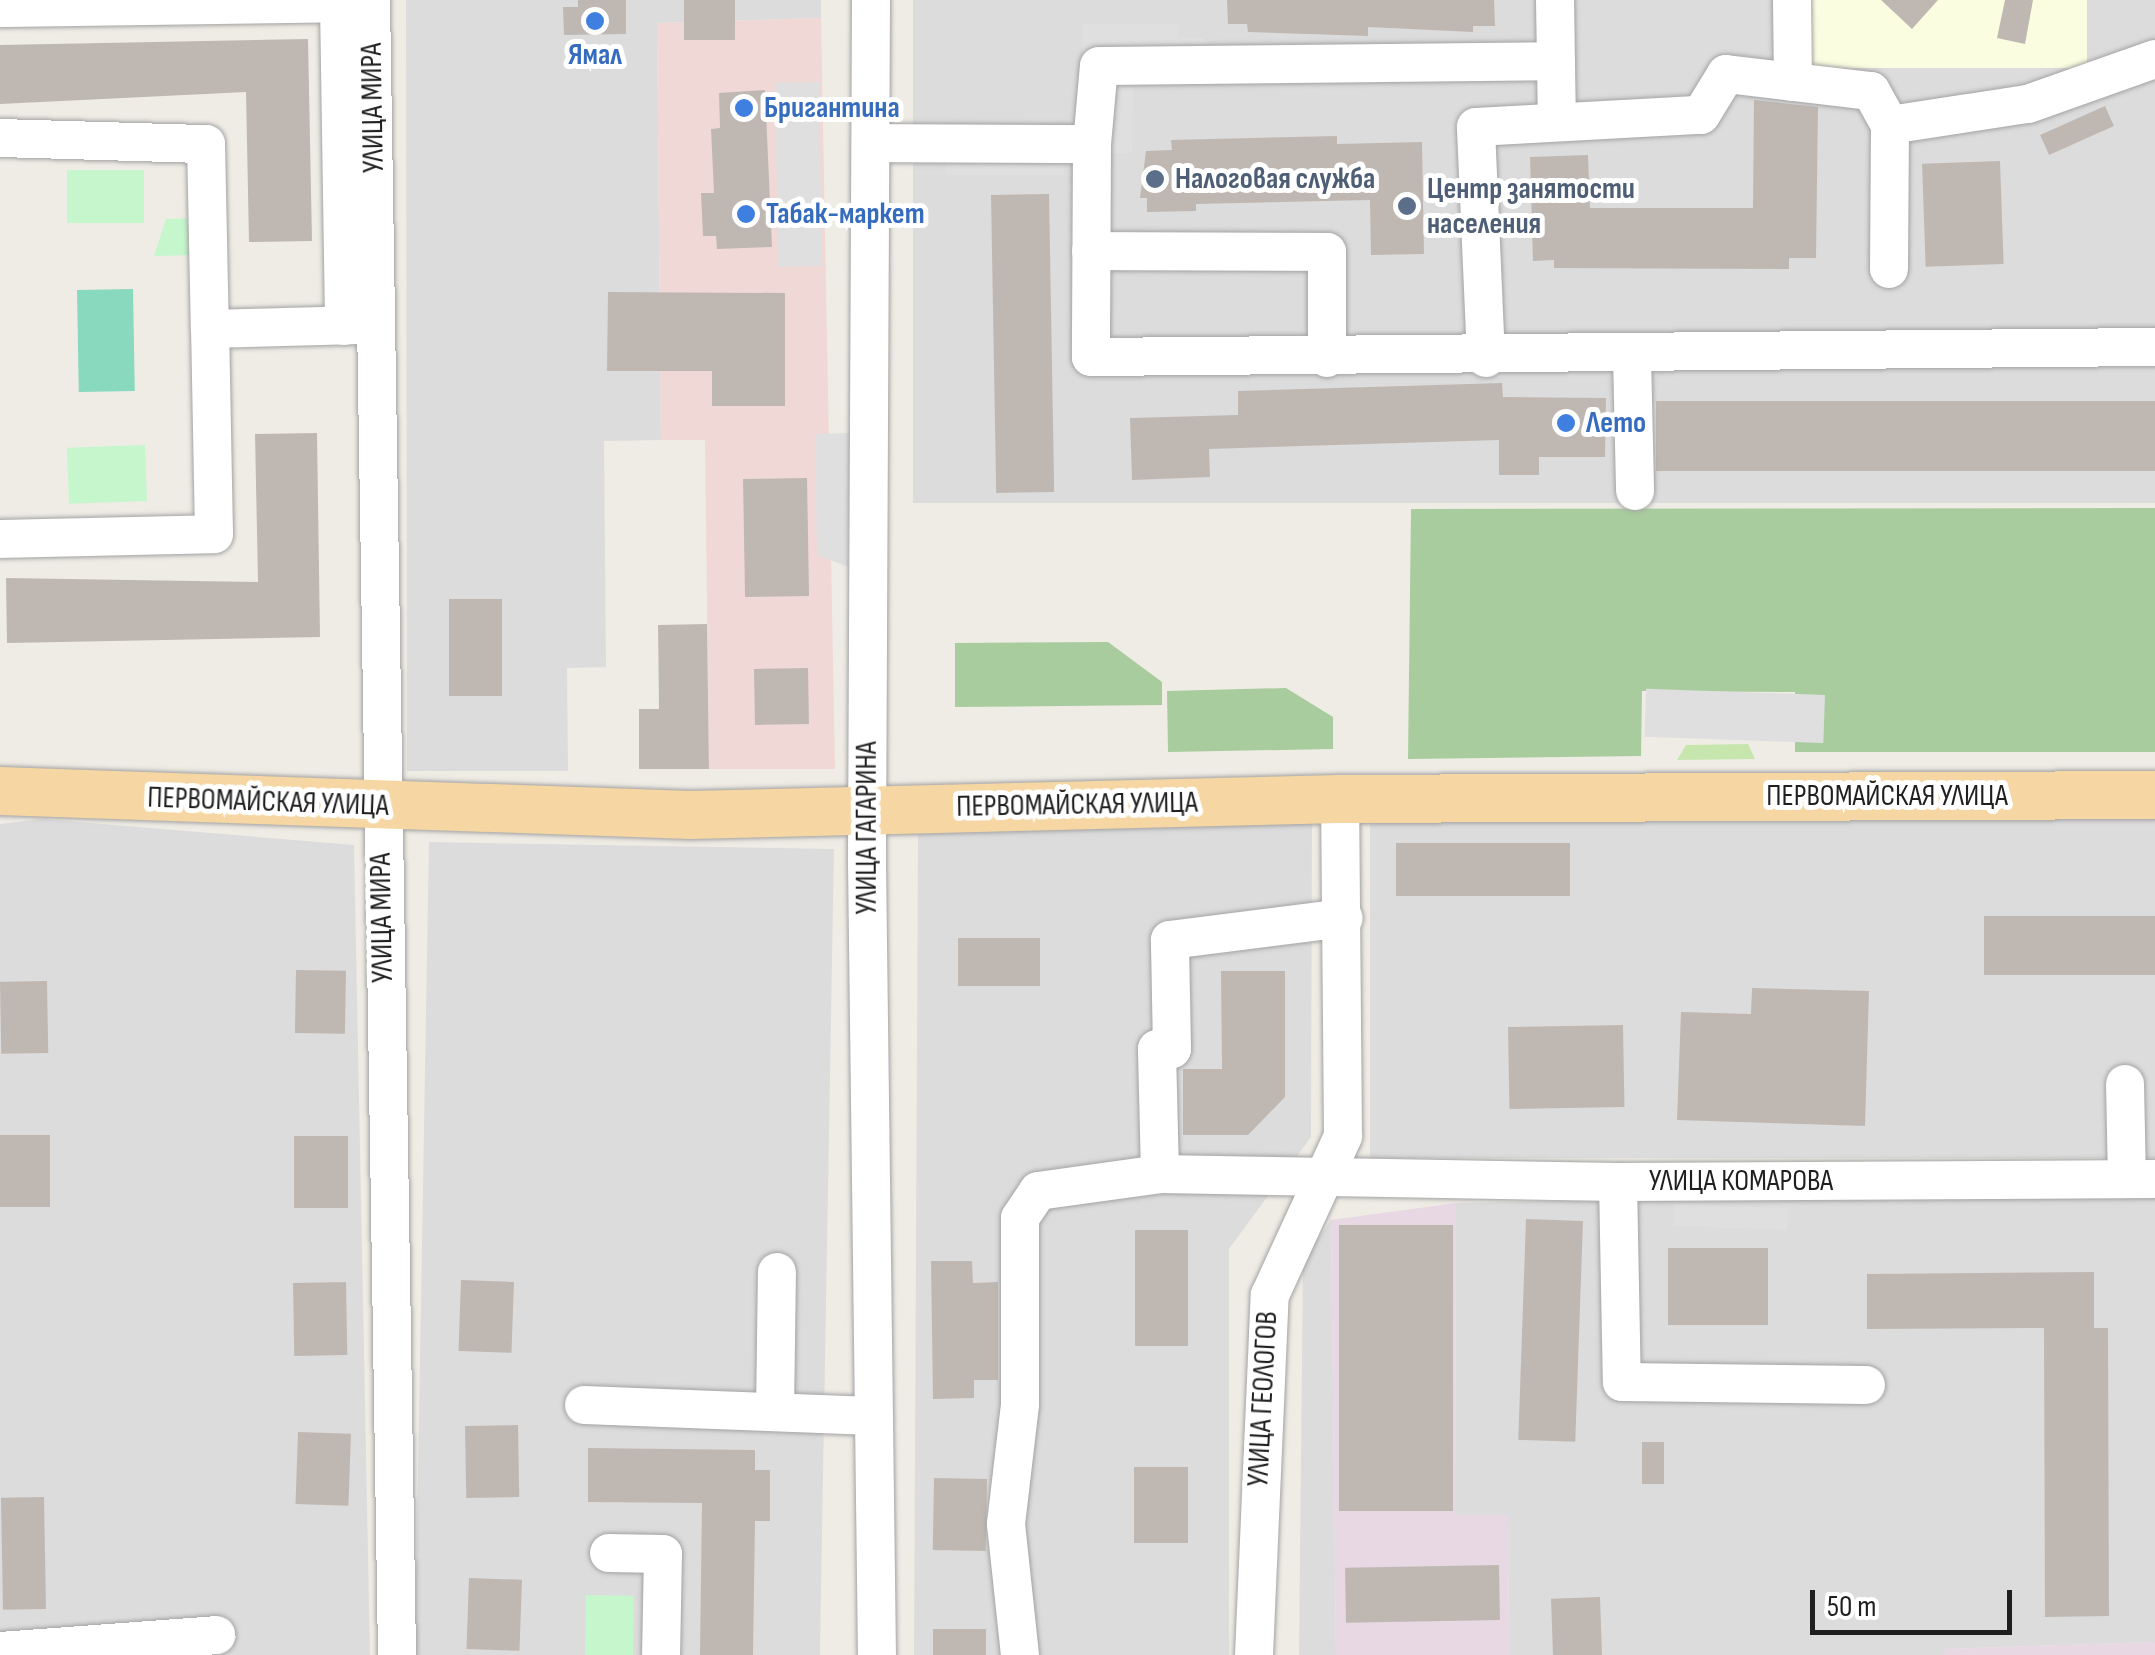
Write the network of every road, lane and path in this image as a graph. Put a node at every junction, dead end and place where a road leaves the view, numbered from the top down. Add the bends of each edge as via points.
1 (371, 0) edge
2 (871, 0) edge
3 (1555, 0) edge
4 (1792, 0) edge
5 (0, 8) edge
6 (2155, 58) edge
7 (1555, 62) junction
8 (1793, 82) junction
9 (1557, 122) junction
10 (1890, 125) junction
11 (0, 138) edge
12 (871, 144) junction
13 (1092, 144) junction
14 (1091, 251) junction
15 (1890, 268) dead end
16 (360, 325) junction
17 (210, 329) junction
18 (2155, 346) edge
19 (1632, 356) junction
20 (1327, 358) junction
21 (1486, 358) junction
22 (1635, 490) dead end
23 (0, 539) edge
24 (0, 791) edge
25 (2155, 795) edge
26 (1340, 799) junction
27 (379, 806) junction
28 (867, 812) junction
29 (1344, 918) junction
30 (2125, 1084) dead end
31 (1160, 1174) junction
32 (1328, 1178) junction
33 (2141, 1178) edge
34 (1618, 1182) junction
35 (777, 1272) dead end
36 (1866, 1386) dead end
37 (584, 1406) dead end
38 (776, 1412) junction
39 (874, 1416) junction
40 (609, 1553) dead end
41 (216, 1634) dead end
42 (0, 1651) edge
43 (397, 1655) edge
44 (661, 1655) edge
45 (877, 1655) edge
46 (1020, 1655) edge
47 (1254, 1655) edge

1 - 16 street, УЛИЦА МИРА
2 - 12 street, УЛИЦА ГАГАРИНА
3 - 7 street
4 - 8 street
5 - 16 street via 339,2
6 - 10 street via 2028,104
7 - 9 street
7 - 13 street via 1099,66
8 - 9 street via 1726,74 1701,115
8 - 10 street via 1871,91
9 - 21 street via 1476,127
10 - 15 street
11 - 17 street via 206,144
12 - 13 street
12 - 28 street, УЛИЦА ГАГАРИНА
13 - 14 street
14 - 20 street via 1091,357
14 - 20 street via 1327,252
16 - 17 street
16 - 27 street, УЛИЦА МИРА
17 - 23 street via 214,534
18 - 19 street
19 - 21 street
19 - 22 street
20 - 21 street
24 - 27 main road, ПЕРВОМАЙСКАЯ УЛИЦА
25 - 26 main road, ПЕРВОМАЙСКАЯ УЛИЦА
26 - 28 main road, ПЕРВОМАЙСКАЯ УЛИЦА
26 - 29 street, УЛИЦА ГЕОЛОГОВ
27 - 28 main road, ПЕРВОМАЙСКАЯ УЛИЦА via 569,814
27 - 43 street, УЛИЦА МИРА
28 - 39 street, УЛИЦА ГАГАРИНА
29 - 31 street via 1170,940 1172,1049 1157,1049
29 - 32 street, УЛИЦА ГЕОЛОГОВ via 1343,1136
30 - 33 street
31 - 32 street, УЛИЦА КОМАРОВА
31 - 46 street, УЛИЦА КОМАРОВА via 1038,1191 1020,1218 1020,1404 1006,1524
32 - 34 street, УЛИЦА КОМАРОВА
32 - 47 street, УЛИЦА ГЕОЛОГОВ via 1283,1257 1270,1295
33 - 34 street, УЛИЦА КОМАРОВА
34 - 36 street via 1622,1382
35 - 38 street
37 - 38 street
38 - 39 street
39 - 45 street, УЛИЦА ГАГАРИНА
40 - 44 street via 663,1554
41 - 42 street

